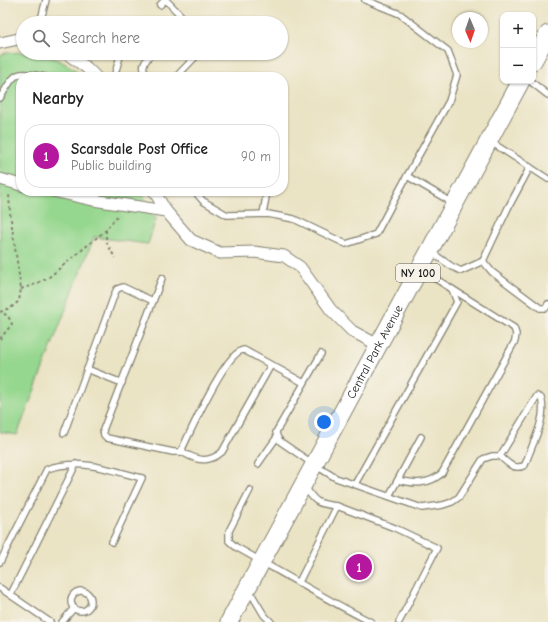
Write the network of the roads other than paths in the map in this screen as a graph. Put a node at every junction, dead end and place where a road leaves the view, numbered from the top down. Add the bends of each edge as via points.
1 (46, 0) edge
2 (166, 0) edge
3 (365, 0) edge
4 (160, 5) dead end
5 (42, 16) edge
6 (181, 16) edge
7 (548, 34) edge
8 (16, 40) edge
9 (0, 43) edge
10 (538, 55) edge
11 (76, 60) edge
12 (119, 60) edge
13 (146, 60) edge
14 (192, 60) edge
15 (91, 72) edge
16 (115, 72) edge
17 (144, 72) edge
18 (181, 72) edge
19 (16, 75) edge
20 (519, 84) edge
21 (534, 84) edge
22 (548, 94) edge
23 (0, 98) edge
24 (490, 140) junction
25 (530, 167) junction
26 (407, 176) junction
27 (548, 178) edge
28 (4, 180) edge
29 (16, 184) edge
30 (75, 196) edge
31 (157, 196) edge
32 (199, 196) edge
33 (266, 196) edge
34 (455, 204) junction
35 (166, 211) junction
36 (263, 214) junction
37 (429, 251) junction
38 (483, 261) junction
39 (420, 269) junction
40 (162, 278) dead end
41 (452, 290) junction
42 (153, 301) junction
43 (548, 304) edge
44 (378, 345) junction
45 (321, 354) dead end
46 (272, 365) junction
47 (87, 369) junction
48 (122, 383) junction
49 (304, 383) junction
50 (64, 433) dead end
51 (277, 437) junction
52 (420, 437) dead end
53 (182, 452) junction
54 (500, 456) junction
55 (76, 464) junction
56 (258, 464) dead end
57 (313, 464) junction
58 (398, 480) junction
59 (303, 483) junction
60 (355, 484) junction
61 (250, 490) dead end
62 (389, 496) junction
63 (337, 506) junction
64 (112, 542) dead end
65 (262, 561) junction
66 (0, 562) edge
67 (299, 582) junction
68 (0, 588) edge
69 (247, 588) junction
70 (12, 594) junction
71 (74, 608) dead end
72 (50, 622) edge
73 (62, 622) edge
74 (229, 622) edge
75 (271, 622) edge
76 (371, 622) edge
77 (399, 622) edge

1 - 5 lane
2 - 4 lane
2 - 6 lane
3 - 26 lane via 400,14 448,51 456,75 449,101
7 - 10 main road
8 - 9 street
11 - 15 street
12 - 16 lane
13 - 17 lane
14 - 18 lane
19 - 23 lane
20 - 24 main road, Central Park Avenue / NY 100
21 - 22 lane
24 - 25 lane
24 - 34 main road, Central Park Avenue / NY 100
25 - 27 lane
25 - 38 lane
26 - 34 lane
26 - 36 lane via 376,234 346,244 294,219
28 - 29 street
30 - 35 street
31 - 35 street
32 - 36 lane via 203,201 227,215
33 - 36 lane
34 - 37 main road, Central Park Avenue / NY 100
35 - 44 street via 191,240 220,253 254,252 284,256 300,267 331,310 352,331
37 - 38 lane via 462,271
37 - 39 main road, Central Park Avenue / NY 100
38 - 43 lane via 492,272 540,308 546,308
39 - 41 lane
39 - 44 main road, Central Park Avenue / NY 100
40 - 42 lane
41 - 58 lane via 514,328 515,341 442,472 426,483
41 - 60 lane via 457,302
42 - 47 lane via 123,287 117,289
42 - 48 lane
44 - 57 main road, Central Park Avenue / NY 100
45 - 49 lane
46 - 49 lane
46 - 53 lane via 222,452 208,460
46 - 53 lane via 244,350 233,356 221,372
47 - 48 lane
47 - 50 lane
48 - 53 lane via 104,430 105,437
49 - 51 lane via 276,432
51 - 56 lane
51 - 57 lane
52 - 58 lane
54 - 54 lane via 516,468 525,465 543,414 541,398 537,396
54 - 62 lane via 483,459 459,497 452,502 422,508
55 - 64 lane via 142,478
55 - 66 lane via 47,469
55 - 70 lane
57 - 59 main road, Central Park Avenue / NY 100
57 - 60 lane via 336,478
58 - 62 lane
59 - 63 lane via 318,503
59 - 65 main road, Central Park Avenue / NY 100
60 - 62 lane
61 - 65 lane via 229,531 229,540 236,547
63 - 67 lane
63 - 77 lane via 438,548
65 - 67 lane
65 - 69 main road, Central Park Avenue / NY 100
67 - 76 lane via 338,606
68 - 70 lane
69 - 74 main road, Central Park Avenue / NY 100
69 - 75 lane
70 - 72 lane
71 - 73 lane

